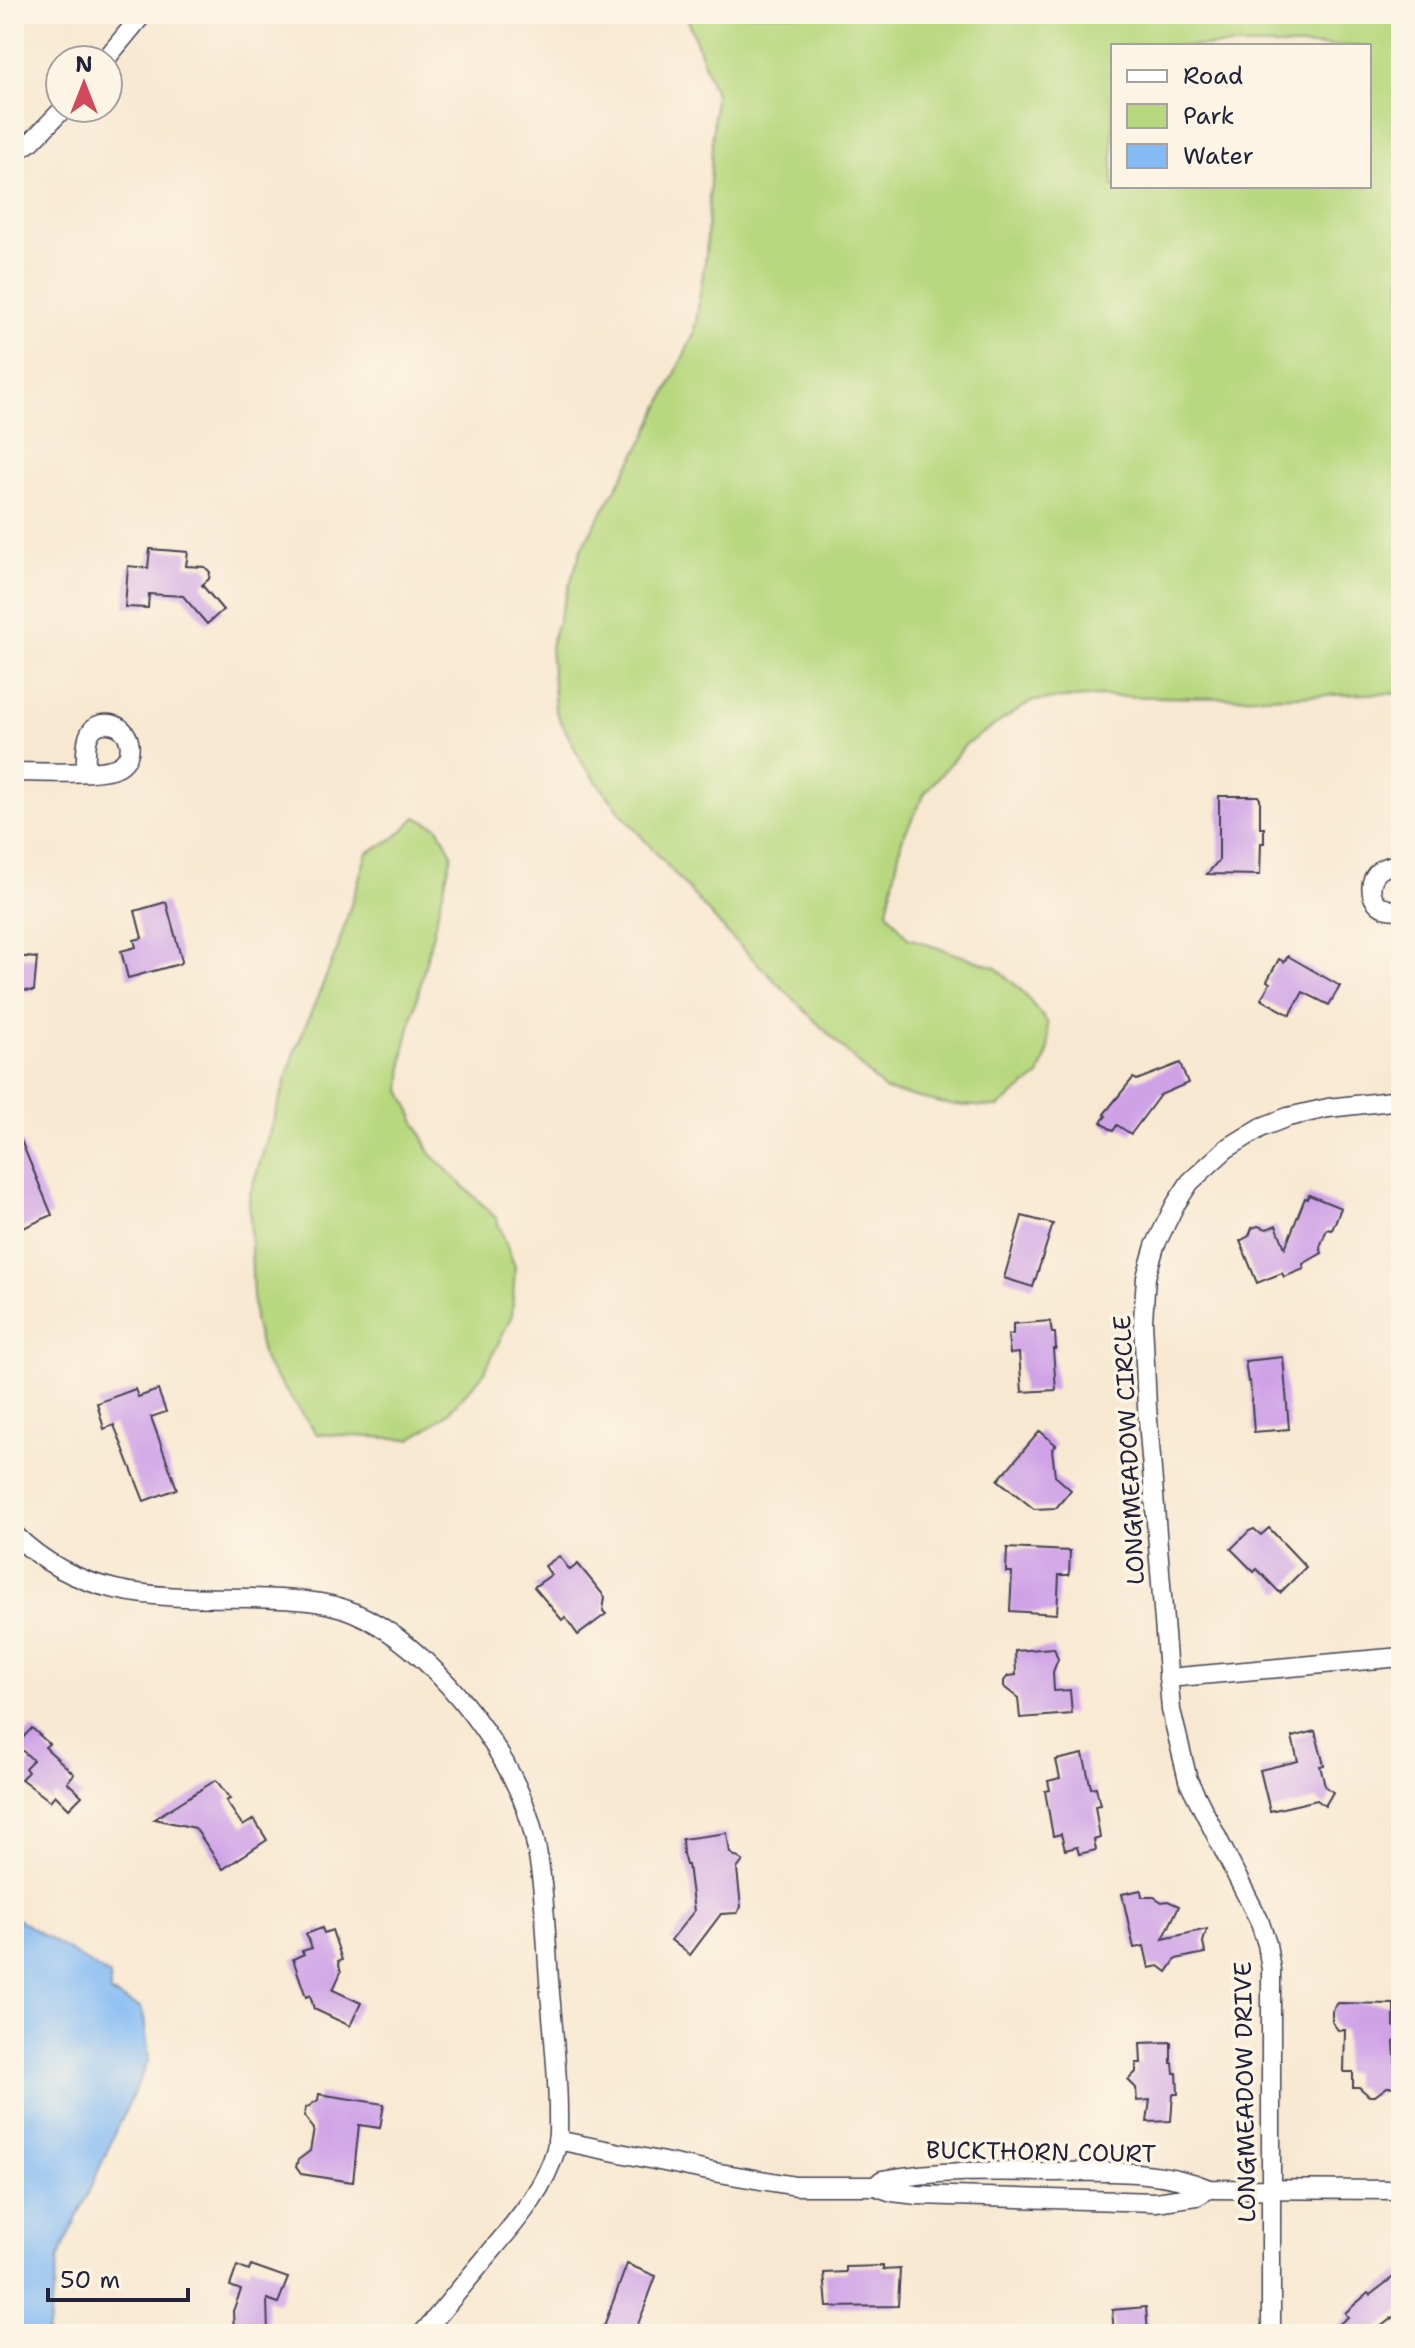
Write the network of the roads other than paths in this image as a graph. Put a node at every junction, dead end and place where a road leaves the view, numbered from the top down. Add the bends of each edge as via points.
1 (143, 14) edge
2 (118, 44) edge
3 (48, 124) edge
4 (14, 152) edge
5 (86, 771) dead end
6 (14, 772) edge
7 (1401, 866) edge
8 (1401, 909) edge
9 (1401, 1100) edge
10 (14, 1534) edge
11 (1401, 1657) edge
12 (1168, 1678) junction
13 (557, 2140) junction
14 (875, 2186) junction
15 (1209, 2189) junction
16 (1271, 2190) junction
17 (1401, 2190) edge
18 (422, 2334) edge
19 (1271, 2334) edge

1 - 2 street
3 - 4 street
5 - 6 street
7 - 8 street via 1381,869 1371,888 1382,907
9 - 12 street, LONGMEADOW CIRCLE via 1328,1108 1262,1127 1226,1149 1190,1182 1155,1246 1143,1320
10 - 13 street via 43,1560 88,1583 133,1593 287,1599 354,1612 420,1655 460,1699 504,1762 536,1848 558,2085
11 - 12 street
12 - 16 street, LONGMEADOW DRIVE via 1188,1780 1246,1891 1267,1944
13 - 14 street, BUCKTHORN COURT via 796,2186
13 - 18 street via 545,2177 523,2213
14 - 15 street, BUCKTHORN COURT via 917,2195 1156,2202
14 - 15 street, BUCKTHORN COURT via 882,2180 946,2171 1128,2172
15 - 16 street, BUCKTHORN COURT
16 - 17 street, BUCKTHORN COURT
16 - 19 street, LONGMEADOW DRIVE

